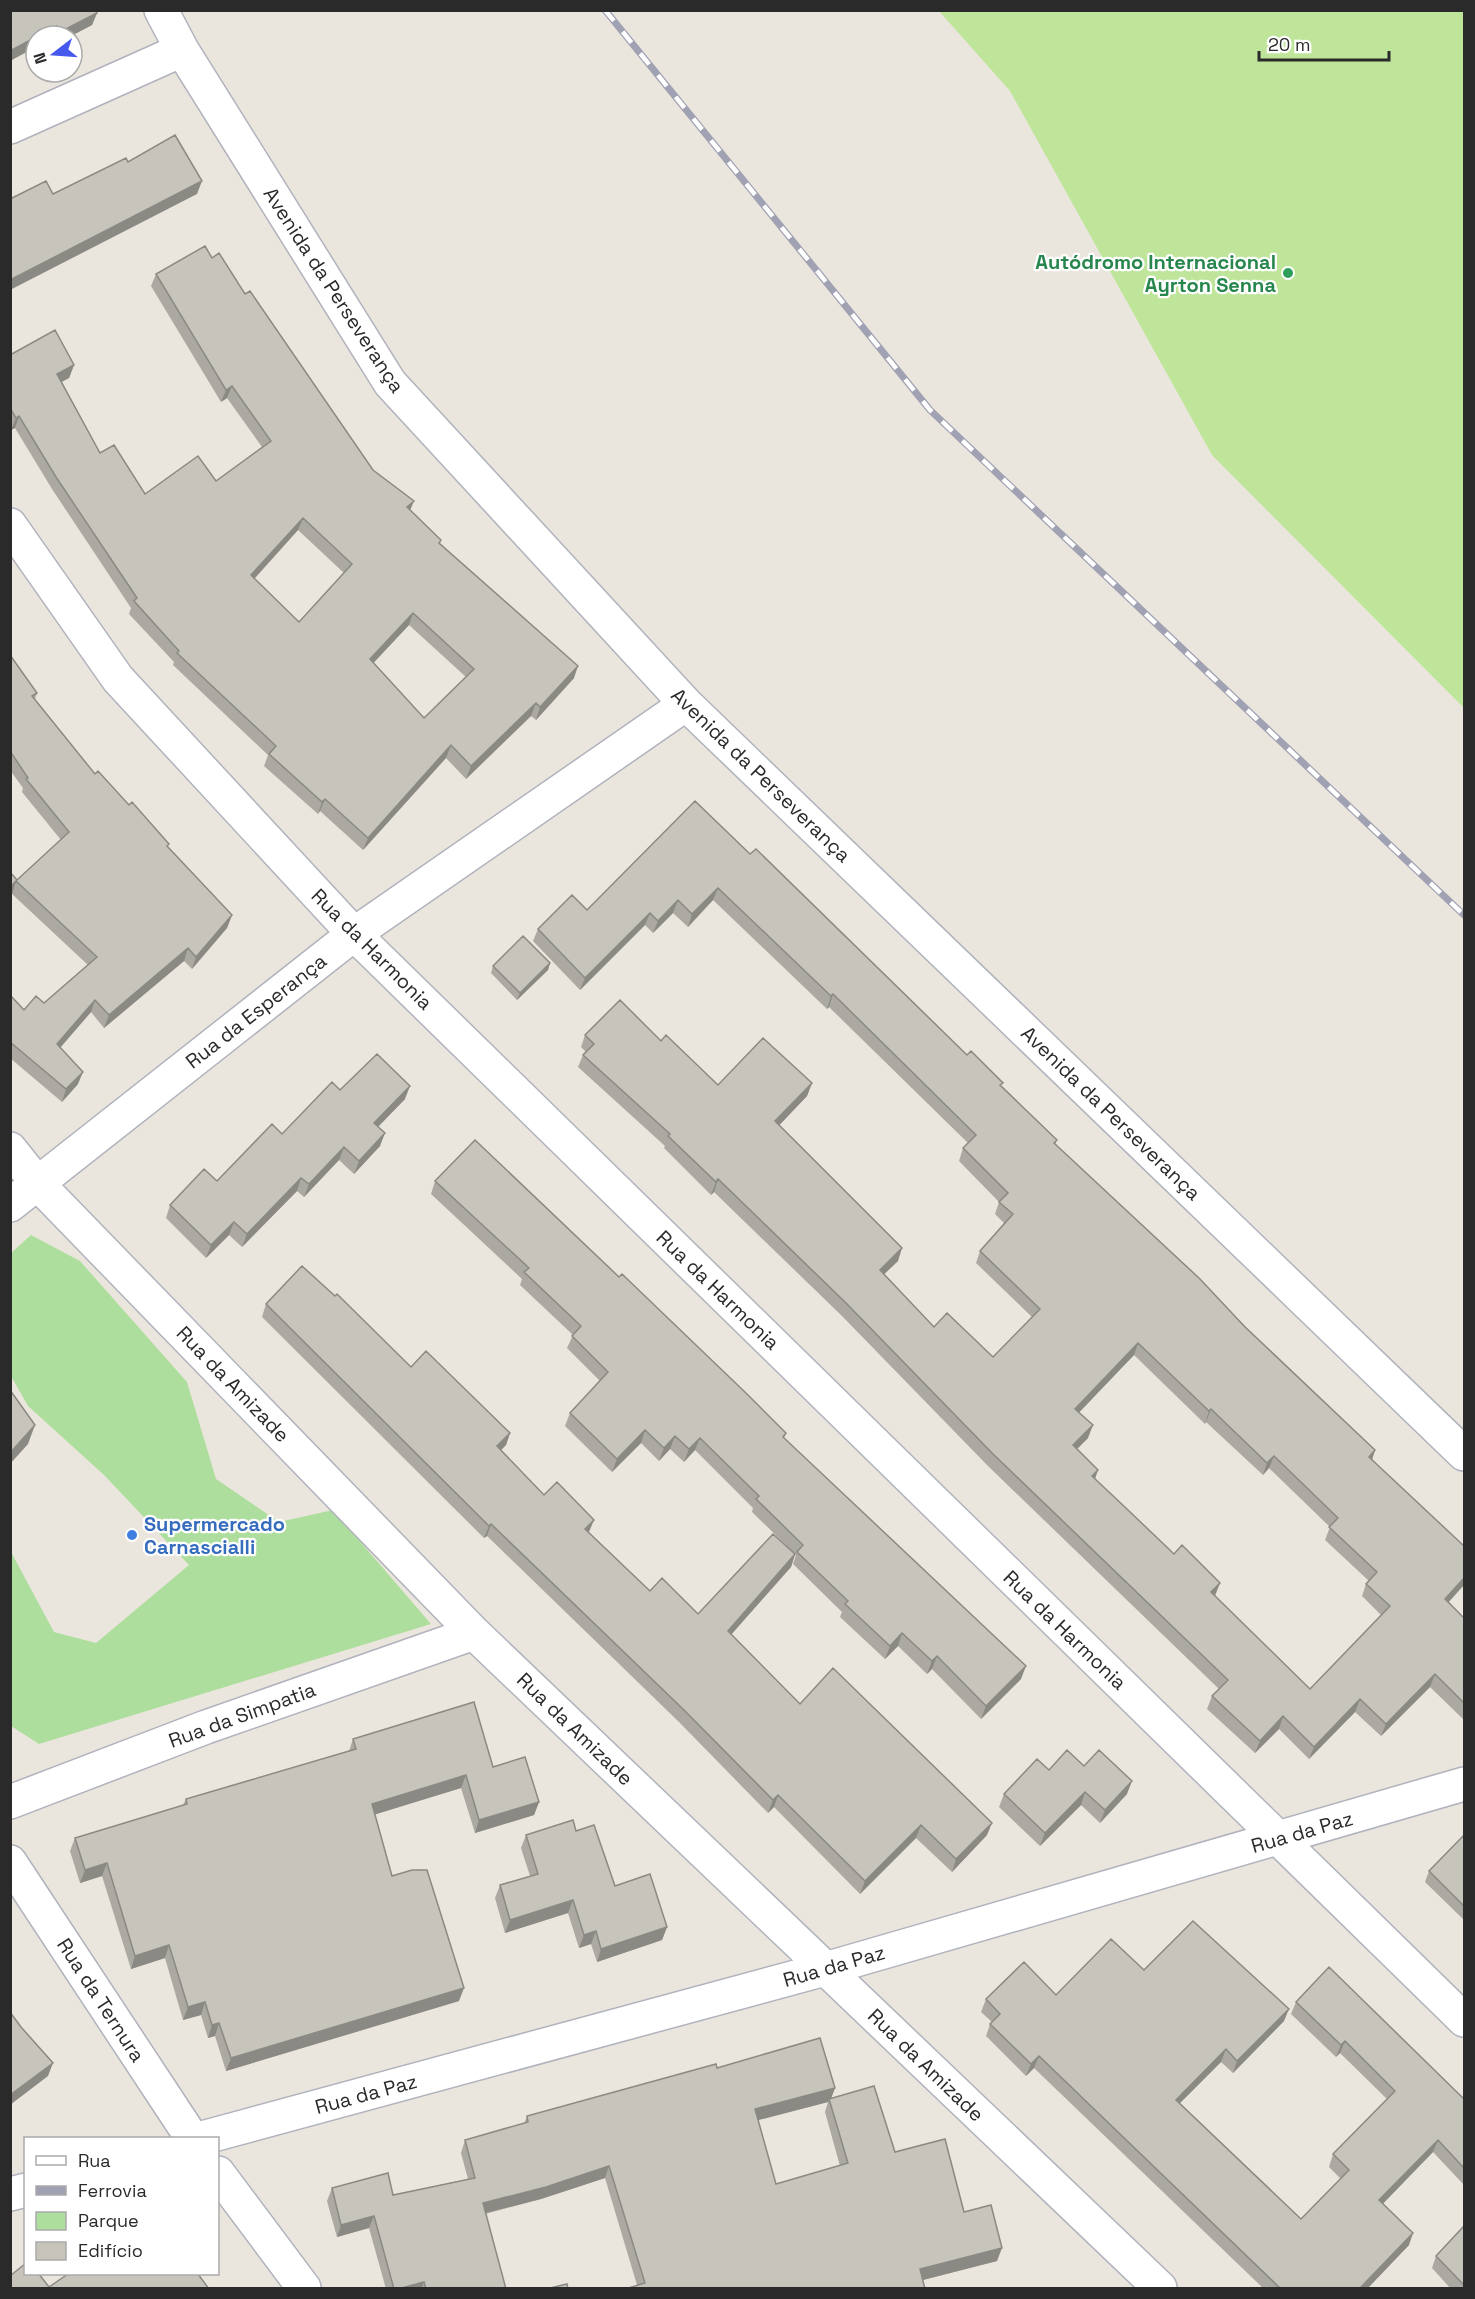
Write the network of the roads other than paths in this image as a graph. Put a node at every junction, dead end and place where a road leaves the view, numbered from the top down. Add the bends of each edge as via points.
1 (161, 10) edge
2 (182, 50) junction
3 (10, 127) edge
4 (10, 525) edge
5 (686, 704) junction
6 (354, 934) junction
7 (10, 1149) edge
8 (38, 1184) junction
9 (10, 1205) edge
10 (1464, 1454) edge
11 (474, 1633) junction
12 (1464, 1784) edge
13 (10, 1802) edge
14 (1277, 1839) junction
15 (10, 1862) edge
16 (825, 1968) junction
17 (1464, 2020) edge
18 (191, 2137) edge
19 (209, 2137) edge
20 (219, 2174) edge
21 (304, 2289) edge
22 (1160, 2289) edge

1 - 2 street, Avenida da Perseverança
2 - 3 street
2 - 5 street, Avenida da Perseverança via 390,383
4 - 6 street, Rua da Harmonia via 118,679
5 - 6 street, Rua da Esperança
5 - 10 street, Avenida da Perseverança
6 - 8 street, Rua da Esperança
6 - 14 street, Rua da Harmonia
7 - 8 street, Rua da Amizade
8 - 9 street, Rua da Esperança
8 - 11 street, Rua da Amizade
11 - 13 street, Rua da Simpatia via 206,1727
11 - 16 street, Rua da Amizade
12 - 14 street, Rua da Paz
14 - 16 street, Rua da Paz
14 - 17 street, Rua da Harmonia
15 - 18 street, Rua da Ternura
16 - 19 street, Rua da Paz
16 - 22 street, Rua da Amizade
20 - 21 street

